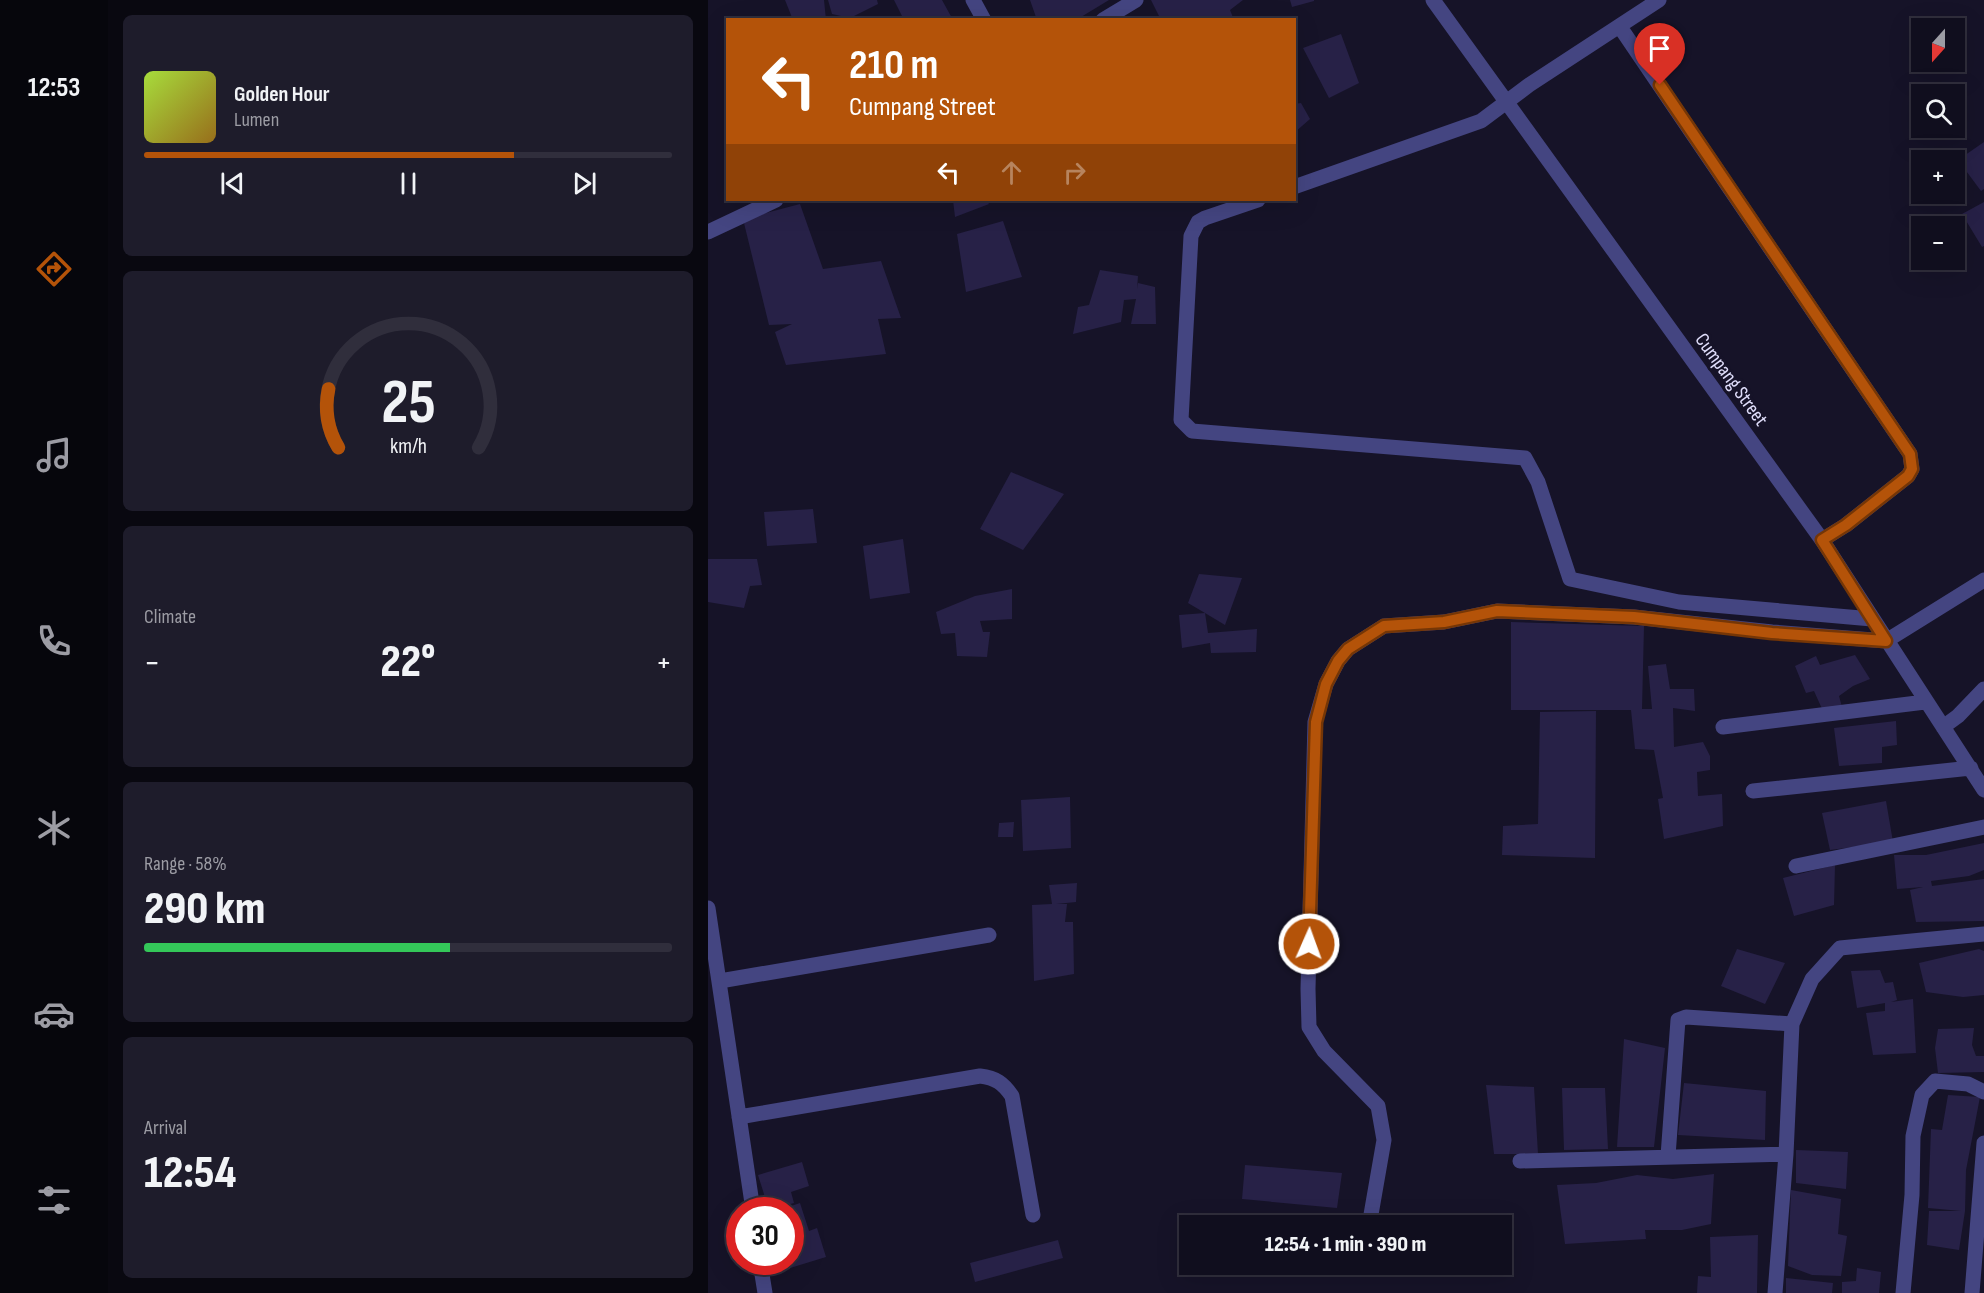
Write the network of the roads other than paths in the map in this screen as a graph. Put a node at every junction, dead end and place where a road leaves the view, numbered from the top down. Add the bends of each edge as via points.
1 (973, 0) edge
2 (1136, 0) edge
3 (1433, 0) edge
4 (1659, 0) edge
5 (983, 18) edge
6 (1106, 18) edge
7 (1620, 27) junction
8 (1507, 102) junction
9 (1296, 186) edge
10 (774, 201) edge
11 (1255, 201) edge
12 (708, 232) edge
13 (1822, 540) junction
14 (1984, 580) edge
15 (1872, 619) junction
16 (1886, 641) junction
17 (1984, 689) edge
18 (1925, 702) junction
19 (1724, 727) dead end
20 (1943, 727) junction
21 (1971, 768) junction
22 (1984, 790) edge
23 (1753, 791) dead end
24 (1984, 827) edge
25 (1796, 866) dead end
26 (708, 908) edge
27 (1984, 934) edge
28 (989, 935) dead end
29 (711, 949) edge
30 (720, 981) junction
31 (1792, 1024) junction
32 (1984, 1092) edge
33 (740, 1117) junction
34 (1984, 1143) edge
35 (1786, 1154) junction
36 (1668, 1156) junction
37 (1520, 1161) dead end
38 (751, 1197) edge
39 (1033, 1215) dead end
40 (1371, 1215) edge
41 (762, 1275) edge
42 (765, 1293) edge
43 (1775, 1293) edge
44 (1903, 1293) edge
45 (1972, 1293) edge

1 - 5 street
2 - 6 street
3 - 8 street, Cumpang Street
4 - 7 street
7 - 8 street
7 - 13 street via 1910,454 1912,469 1908,476
8 - 9 street via 1480,121
8 - 13 street, Cumpang Street
10 - 12 street
11 - 15 street via 1204,218 1191,236 1181,420 1187,428 1525,458 1538,482 1570,579 1679,602
13 - 15 street, Cumpang Street
14 - 16 street
15 - 16 street, Cumpang Street
16 - 18 street, Cumpang Street
16 - 40 street via 1634,617 1497,611 1444,622 1384,626 1348,649 1326,684 1316,722 1308,998 1310,1027 1324,1051 1378,1106 1384,1140
17 - 20 street
18 - 19 street
18 - 20 street, Cumpang Street
20 - 21 street, Cumpang Street
21 - 22 street, Cumpang Street
21 - 23 street
24 - 25 street
26 - 29 street
27 - 31 street via 1840,948 1812,979
28 - 30 street
29 - 30 street
30 - 33 street
31 - 35 street
31 - 36 street via 1686,1017 1677,1020
32 - 44 street via 1968,1084 1935,1082 1922,1095 1913,1136
33 - 38 street
33 - 39 street via 980,1076 994,1078 1012,1096
34 - 45 street
35 - 36 street
35 - 43 street
36 - 37 street
41 - 42 street

